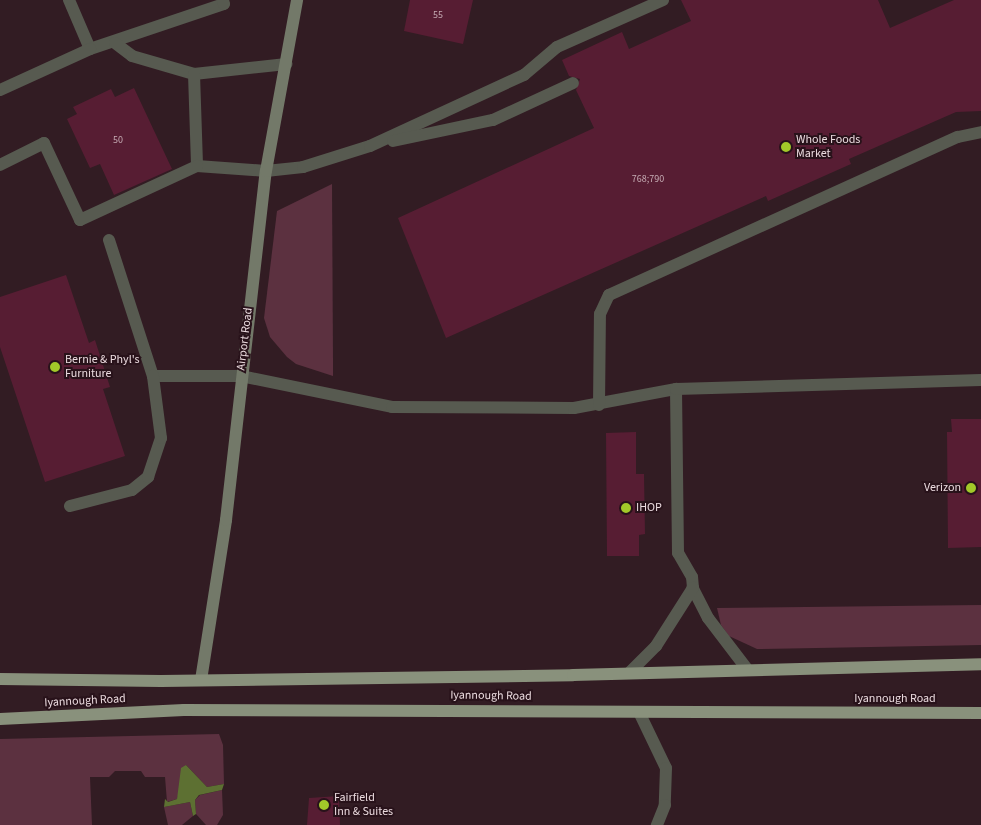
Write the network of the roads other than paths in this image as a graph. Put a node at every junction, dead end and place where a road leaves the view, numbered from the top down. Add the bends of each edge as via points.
1 (70, 0) edge
2 (223, 0) edge
3 (297, 0) edge
4 (663, 0) edge
5 (115, 43) junction
6 (90, 49) junction
7 (286, 64) junction
8 (194, 74) junction
9 (573, 83) dead end
10 (0, 90) edge
11 (981, 132) edge
12 (370, 146) junction
13 (0, 165) edge
14 (197, 166) junction
15 (266, 170) junction
16 (109, 240) dead end
17 (153, 376) junction
18 (241, 376) junction
19 (981, 380) edge
20 (676, 389) junction
21 (599, 404) junction
22 (70, 506) dead end
23 (693, 588) junction
24 (981, 664) edge
25 (747, 669) junction
26 (628, 673) junction
27 (0, 679) edge
28 (201, 680) junction
29 (639, 712) junction
30 (981, 713) edge
31 (0, 719) edge
32 (658, 825) edge

1 - 6 lane
2 - 5 lane via 224,4
3 - 7 street, Airport Road
4 - 12 lane via 557,47 528,73
5 - 6 lane
5 - 8 lane via 132,56
6 - 10 lane
7 - 8 lane
7 - 15 street, Airport Road
8 - 14 lane
9 - 12 lane via 493,120
11 - 21 lane via 958,137 609,295 600,314
12 - 15 lane via 302,167
13 - 14 lane via 44,143 80,220
14 - 15 lane
15 - 18 street, Airport Road
16 - 17 lane
17 - 18 lane
17 - 22 lane via 162,438 148,477 132,490
18 - 21 lane via 392,407 574,408
18 - 28 street, Airport Road via 226,520
19 - 20 lane
20 - 21 lane
20 - 23 lane via 678,553 692,577
23 - 25 lane via 716,630
23 - 26 lane via 656,646
24 - 25 main road, Iyannough Road
25 - 26 main road, Iyannough Road
26 - 28 main road, Iyannough Road
27 - 28 main road, Iyannough Road
29 - 30 main road, Iyannough Road
29 - 31 main road, Iyannough Road via 184,710
29 - 32 lane via 666,768 665,805

